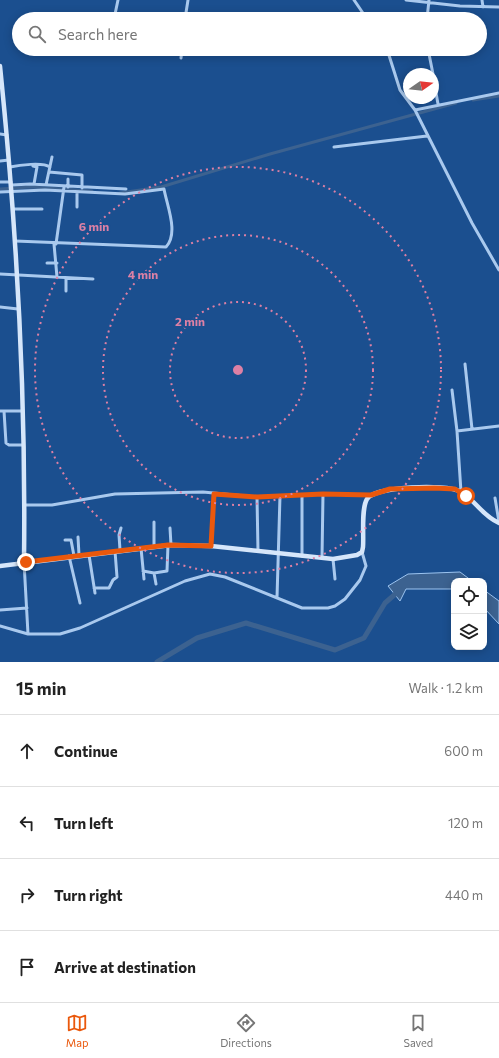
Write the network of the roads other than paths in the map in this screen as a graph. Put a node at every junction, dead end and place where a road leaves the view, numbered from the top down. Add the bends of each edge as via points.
1 (118, 0) edge
2 (188, 0) edge
3 (354, 0) edge
4 (406, 0) edge
5 (482, 0) edge
6 (429, 2) edge
7 (483, 7) junction
8 (499, 7) edge
9 (115, 12) edge
10 (187, 12) edge
11 (362, 12) edge
12 (428, 12) edge
13 (389, 56) edge
14 (429, 56) edge
15 (0, 66) edge
16 (432, 68) edge
17 (499, 93) edge
18 (438, 104) edge
19 (439, 104) edge
20 (415, 112) junction
21 (2, 114) edge
22 (0, 134) edge
23 (7, 135) junction
24 (427, 136) junction
25 (334, 147) dead end
26 (52, 157) dead end
27 (37, 158) dead end
28 (0, 160) edge
29 (9, 160) junction
30 (37, 163) junction
31 (10, 166) junction
32 (31, 166) junction
33 (50, 167) junction
34 (48, 172) junction
35 (68, 179) dead end
36 (0, 182) edge
37 (34, 184) junction
38 (46, 185) junction
39 (12, 187) junction
40 (66, 187) junction
41 (82, 188) junction
42 (126, 189) dead end
43 (0, 192) edge
44 (63, 192) junction
45 (77, 193) junction
46 (77, 207) dead end
47 (13, 209) junction
48 (42, 209) dead end
49 (15, 241) junction
50 (55, 244) junction
51 (47, 263) dead end
52 (57, 263) junction
53 (499, 270) edge
54 (0, 274) edge
55 (18, 275) junction
56 (57, 277) junction
57 (66, 278) junction
58 (93, 279) dead end
59 (66, 291) dead end
60 (0, 307) edge
61 (18, 309) junction
62 (465, 364) dead end
63 (452, 390) dead end
64 (2, 411) edge
65 (22, 411) junction
66 (0, 419) edge
67 (4, 419) junction
68 (499, 426) edge
69 (472, 429) junction
70 (457, 431) junction
71 (0, 438) edge
72 (5, 438) junction
73 (23, 445) junction
74 (461, 492) junction
75 (214, 494) junction
76 (323, 494) junction
77 (302, 495) junction
78 (371, 495) junction
79 (280, 496) junction
80 (257, 497) junction
81 (495, 498) dead end
82 (25, 505) junction
83 (154, 522) dead end
84 (499, 522) edge
85 (121, 528) dead end
86 (170, 528) dead end
87 (78, 537) dead end
88 (65, 540) dead end
89 (169, 545) junction
90 (211, 546) junction
91 (154, 547) junction
92 (141, 548) junction
93 (117, 550) junction
94 (258, 551) junction
95 (362, 552) junction
96 (89, 554) junction
97 (279, 554) junction
98 (80, 555) junction
99 (72, 556) junction
100 (302, 556) junction
101 (322, 558) junction
102 (333, 559) junction
103 (24, 562) junction
104 (0, 566) edge
105 (144, 571) junction
106 (154, 573) junction
107 (144, 579) dead end
108 (335, 579) dead end
109 (156, 584) dead end
110 (94, 588) junction
111 (95, 593) dead end
112 (277, 598) junction
113 (80, 603) dead end
114 (27, 608) junction
115 (0, 610) edge
116 (0, 626) edge
117 (28, 634) junction

1 - 9 street
2 - 10 street
3 - 11 street
4 - 6 street
5 - 7 street
6 - 7 street
6 - 12 street
7 - 8 street
13 - 20 street via 400,90
14 - 16 street
15 - 21 street
17 - 19 street
18 - 20 street
20 - 24 street
21 - 23 street
22 - 23 street
23 - 29 street
24 - 25 street
24 - 53 street
26 - 33 street
27 - 30 street
28 - 29 street
29 - 31 street
30 - 32 street
30 - 33 street
31 - 32 street
31 - 39 street
32 - 37 street via 37,167
33 - 34 street
34 - 38 street
34 - 41 street via 82,175
35 - 40 street
36 - 39 street
37 - 38 street
37 - 39 street
38 - 40 street
39 - 43 street
39 - 44 street
39 - 47 street
40 - 41 street
40 - 44 street
41 - 42 street
44 - 45 street
44 - 50 street
45 - 46 street
45 - 50 street via 125,194 164,189 171,222 171,242 166,247 157,248
47 - 48 street
47 - 49 street
49 - 50 street
49 - 55 street
50 - 52 street
51 - 52 street
52 - 56 street
54 - 55 street
55 - 56 street
55 - 61 street
56 - 57 street
57 - 58 street
57 - 59 street
60 - 61 street
61 - 65 street
62 - 69 street
63 - 70 street
64 - 65 street
64 - 67 street
65 - 73 street
66 - 67 street
67 - 72 street
68 - 69 street
69 - 70 street
70 - 74 street
71 - 72 street
72 - 73 street via 9,445
73 - 82 street
74 - 78 street via 441,488 390,489
74 - 84 street via 485,516
75 - 80 street
75 - 82 street via 115,494 52,505
75 - 90 street
76 - 77 street
76 - 78 street
76 - 101 street
77 - 79 street
77 - 100 street
78 - 95 street via 365,506
79 - 80 street
79 - 97 street
80 - 94 street
81 - 84 street
82 - 103 street
83 - 91 street
85 - 93 street
86 - 89 street
87 - 98 street
88 - 99 street via 71,540
89 - 90 street
89 - 91 street
89 - 106 street via 167,571
90 - 94 street
91 - 92 street
92 - 93 street
92 - 105 street
93 - 96 street
93 - 110 street via 117,577 110,588
94 - 97 street
95 - 102 street
95 - 112 street via 365,571 349,594 335,606 310,609
96 - 98 street
96 - 110 street
97 - 100 street
97 - 112 street
98 - 99 street
99 - 103 street
99 - 113 street
100 - 101 street
101 - 102 street
102 - 108 street
103 - 104 street
103 - 114 street
105 - 106 street
105 - 107 street
106 - 109 street
110 - 111 street
112 - 117 street via 225,577 210,574 186,581 70,632
114 - 115 street
114 - 117 street
116 - 117 street

